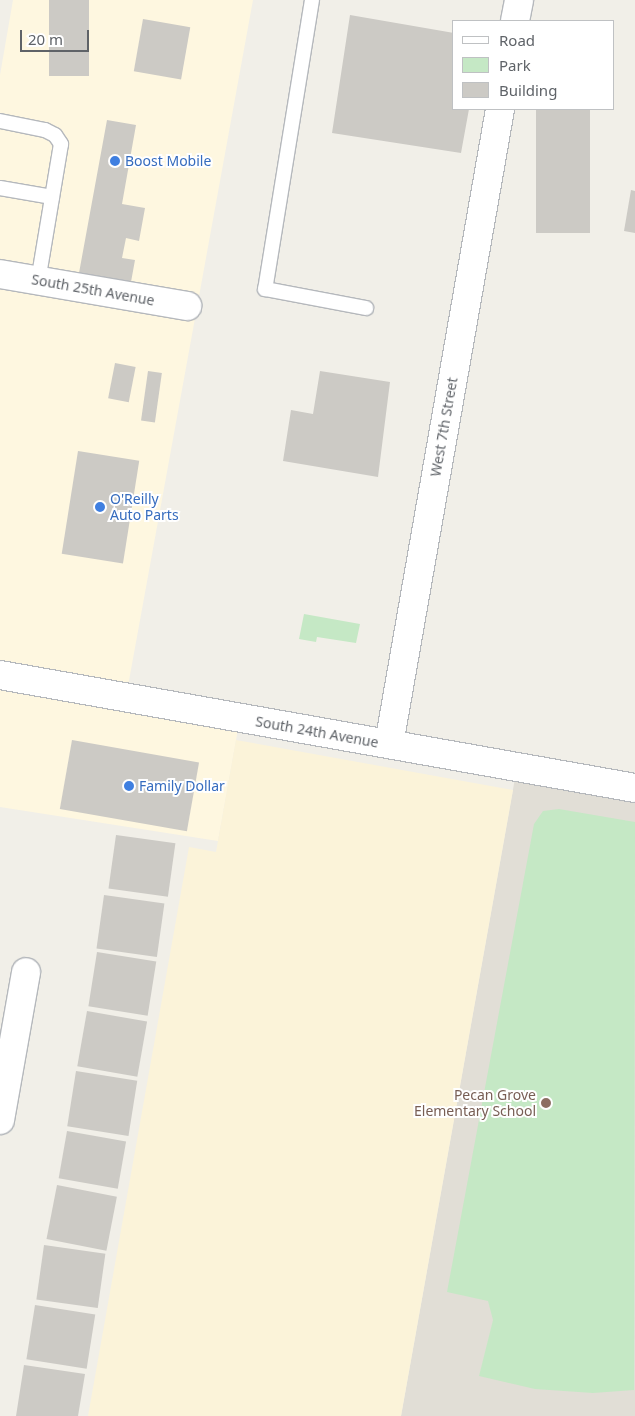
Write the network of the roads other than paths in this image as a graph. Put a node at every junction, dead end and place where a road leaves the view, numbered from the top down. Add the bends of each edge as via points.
1 (312, 0) edge
2 (519, 0) edge
3 (515, 20) edge
4 (500, 110) edge
5 (0, 121) edge
6 (0, 188) edge
7 (52, 197) junction
8 (0, 274) edge
9 (38, 280) junction
10 (186, 306) dead end
11 (366, 308) dead end
12 (0, 675) edge
13 (389, 744) junction
14 (635, 788) edge
15 (26, 972) dead end
16 (0, 1120) edge

1 - 11 lane via 265,289
2 - 3 street
4 - 13 street, West 7th Street
5 - 7 lane via 55,135 61,144
6 - 7 lane
7 - 9 lane
8 - 9 street, South 25th Avenue
9 - 10 street, South 25th Avenue
12 - 13 street, South 24th Avenue
13 - 14 street, South 24th Avenue
15 - 16 street

